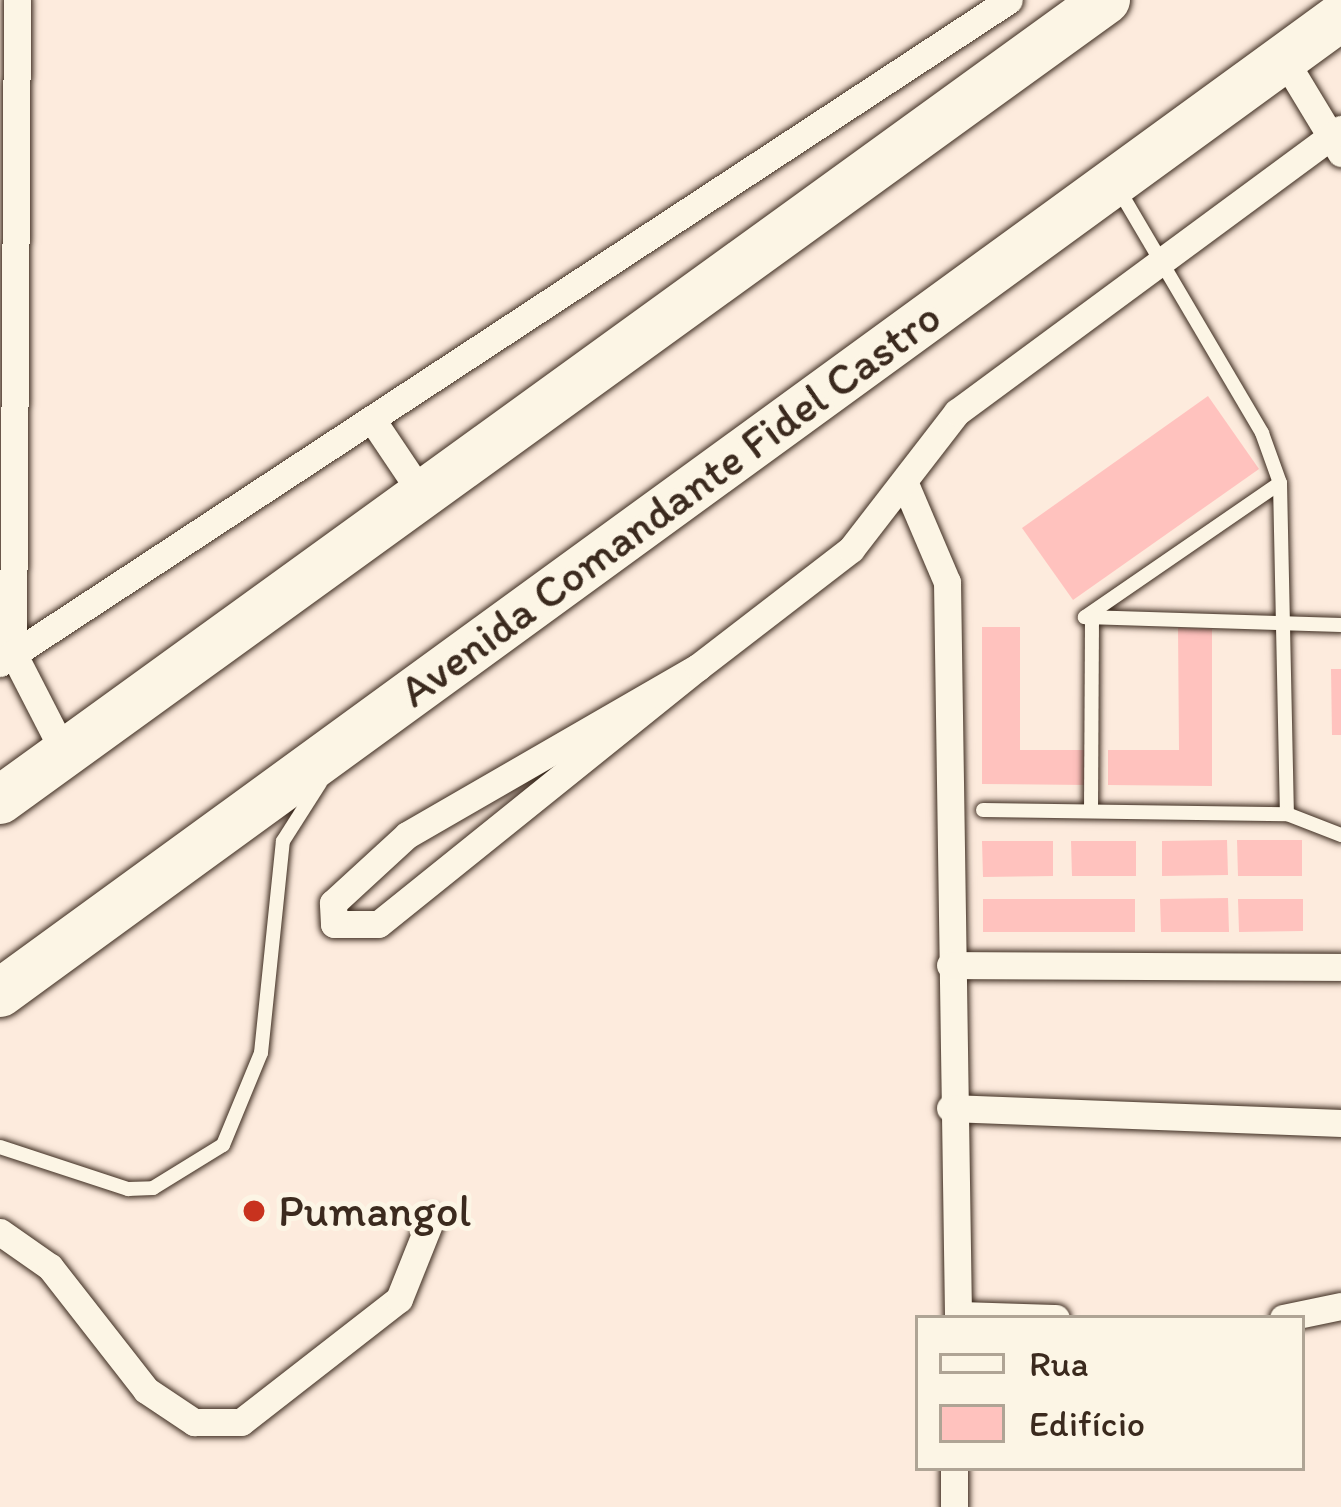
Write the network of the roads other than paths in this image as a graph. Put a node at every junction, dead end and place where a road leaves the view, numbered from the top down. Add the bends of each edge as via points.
1 (16, 0) edge
2 (1013, 0) edge
3 (1106, 0) edge
4 (1341, 17) edge
5 (1045, 45) junction
6 (1284, 58) junction
7 (1339, 139) edge
8 (1114, 182) junction
9 (1161, 262) junction
10 (375, 424) junction
11 (1280, 484) junction
12 (906, 487) junction
13 (424, 496) junction
14 (1092, 618) junction
15 (1288, 623) junction
16 (1341, 625) edge
17 (6, 658) edge
18 (698, 667) junction
19 (357, 732) junction
20 (66, 756) junction
21 (502, 776) junction
22 (551, 782) junction
23 (0, 800) edge
24 (983, 810) dead end
25 (1091, 811) junction
26 (1287, 814) junction
27 (1341, 835) edge
28 (382, 855) junction
29 (434, 872) junction
30 (950, 964) junction
31 (1341, 967) edge
32 (0, 993) edge
33 (950, 1108) junction
34 (1341, 1123) edge
35 (0, 1147) edge
36 (431, 1219) dead end
37 (0, 1232) edge
38 (1341, 1306) edge
39 (958, 1315) edge
40 (1297, 1315) edge
41 (954, 1471) edge
42 (954, 1507) edge

1 - 17 street
2 - 5 street
2 - 10 street
3 - 5 highway
4 - 6 highway, Avenida Comandante Fidel Castro
5 - 13 highway
6 - 7 street
6 - 8 highway, Avenida Comandante Fidel Castro
7 - 9 street
8 - 9 lane
8 - 19 highway, Avenida Comandante Fidel Castro
9 - 11 lane
9 - 12 street via 957,412
10 - 13 street
10 - 17 street
11 - 14 lane
11 - 15 lane
12 - 18 street via 851,549
12 - 30 street via 946,582
13 - 20 highway
14 - 15 lane
14 - 25 lane
15 - 16 lane
15 - 26 lane
17 - 20 street
18 - 21 street
18 - 22 street
19 - 32 highway, Avenida Comandante Fidel Castro
19 - 35 lane via 283,841 261,1052 223,1145 153,1188 128,1189
20 - 23 highway
21 - 22 street
21 - 28 street
22 - 29 street
24 - 25 lane
25 - 26 lane
26 - 27 lane
28 - 29 street
28 - 29 street via 332,903 334,924 379,924
30 - 31 street
30 - 33 street
33 - 34 street
33 - 39 street
36 - 37 street via 399,1299 241,1421 194,1422 146,1390 50,1268
38 - 40 street
41 - 42 street

